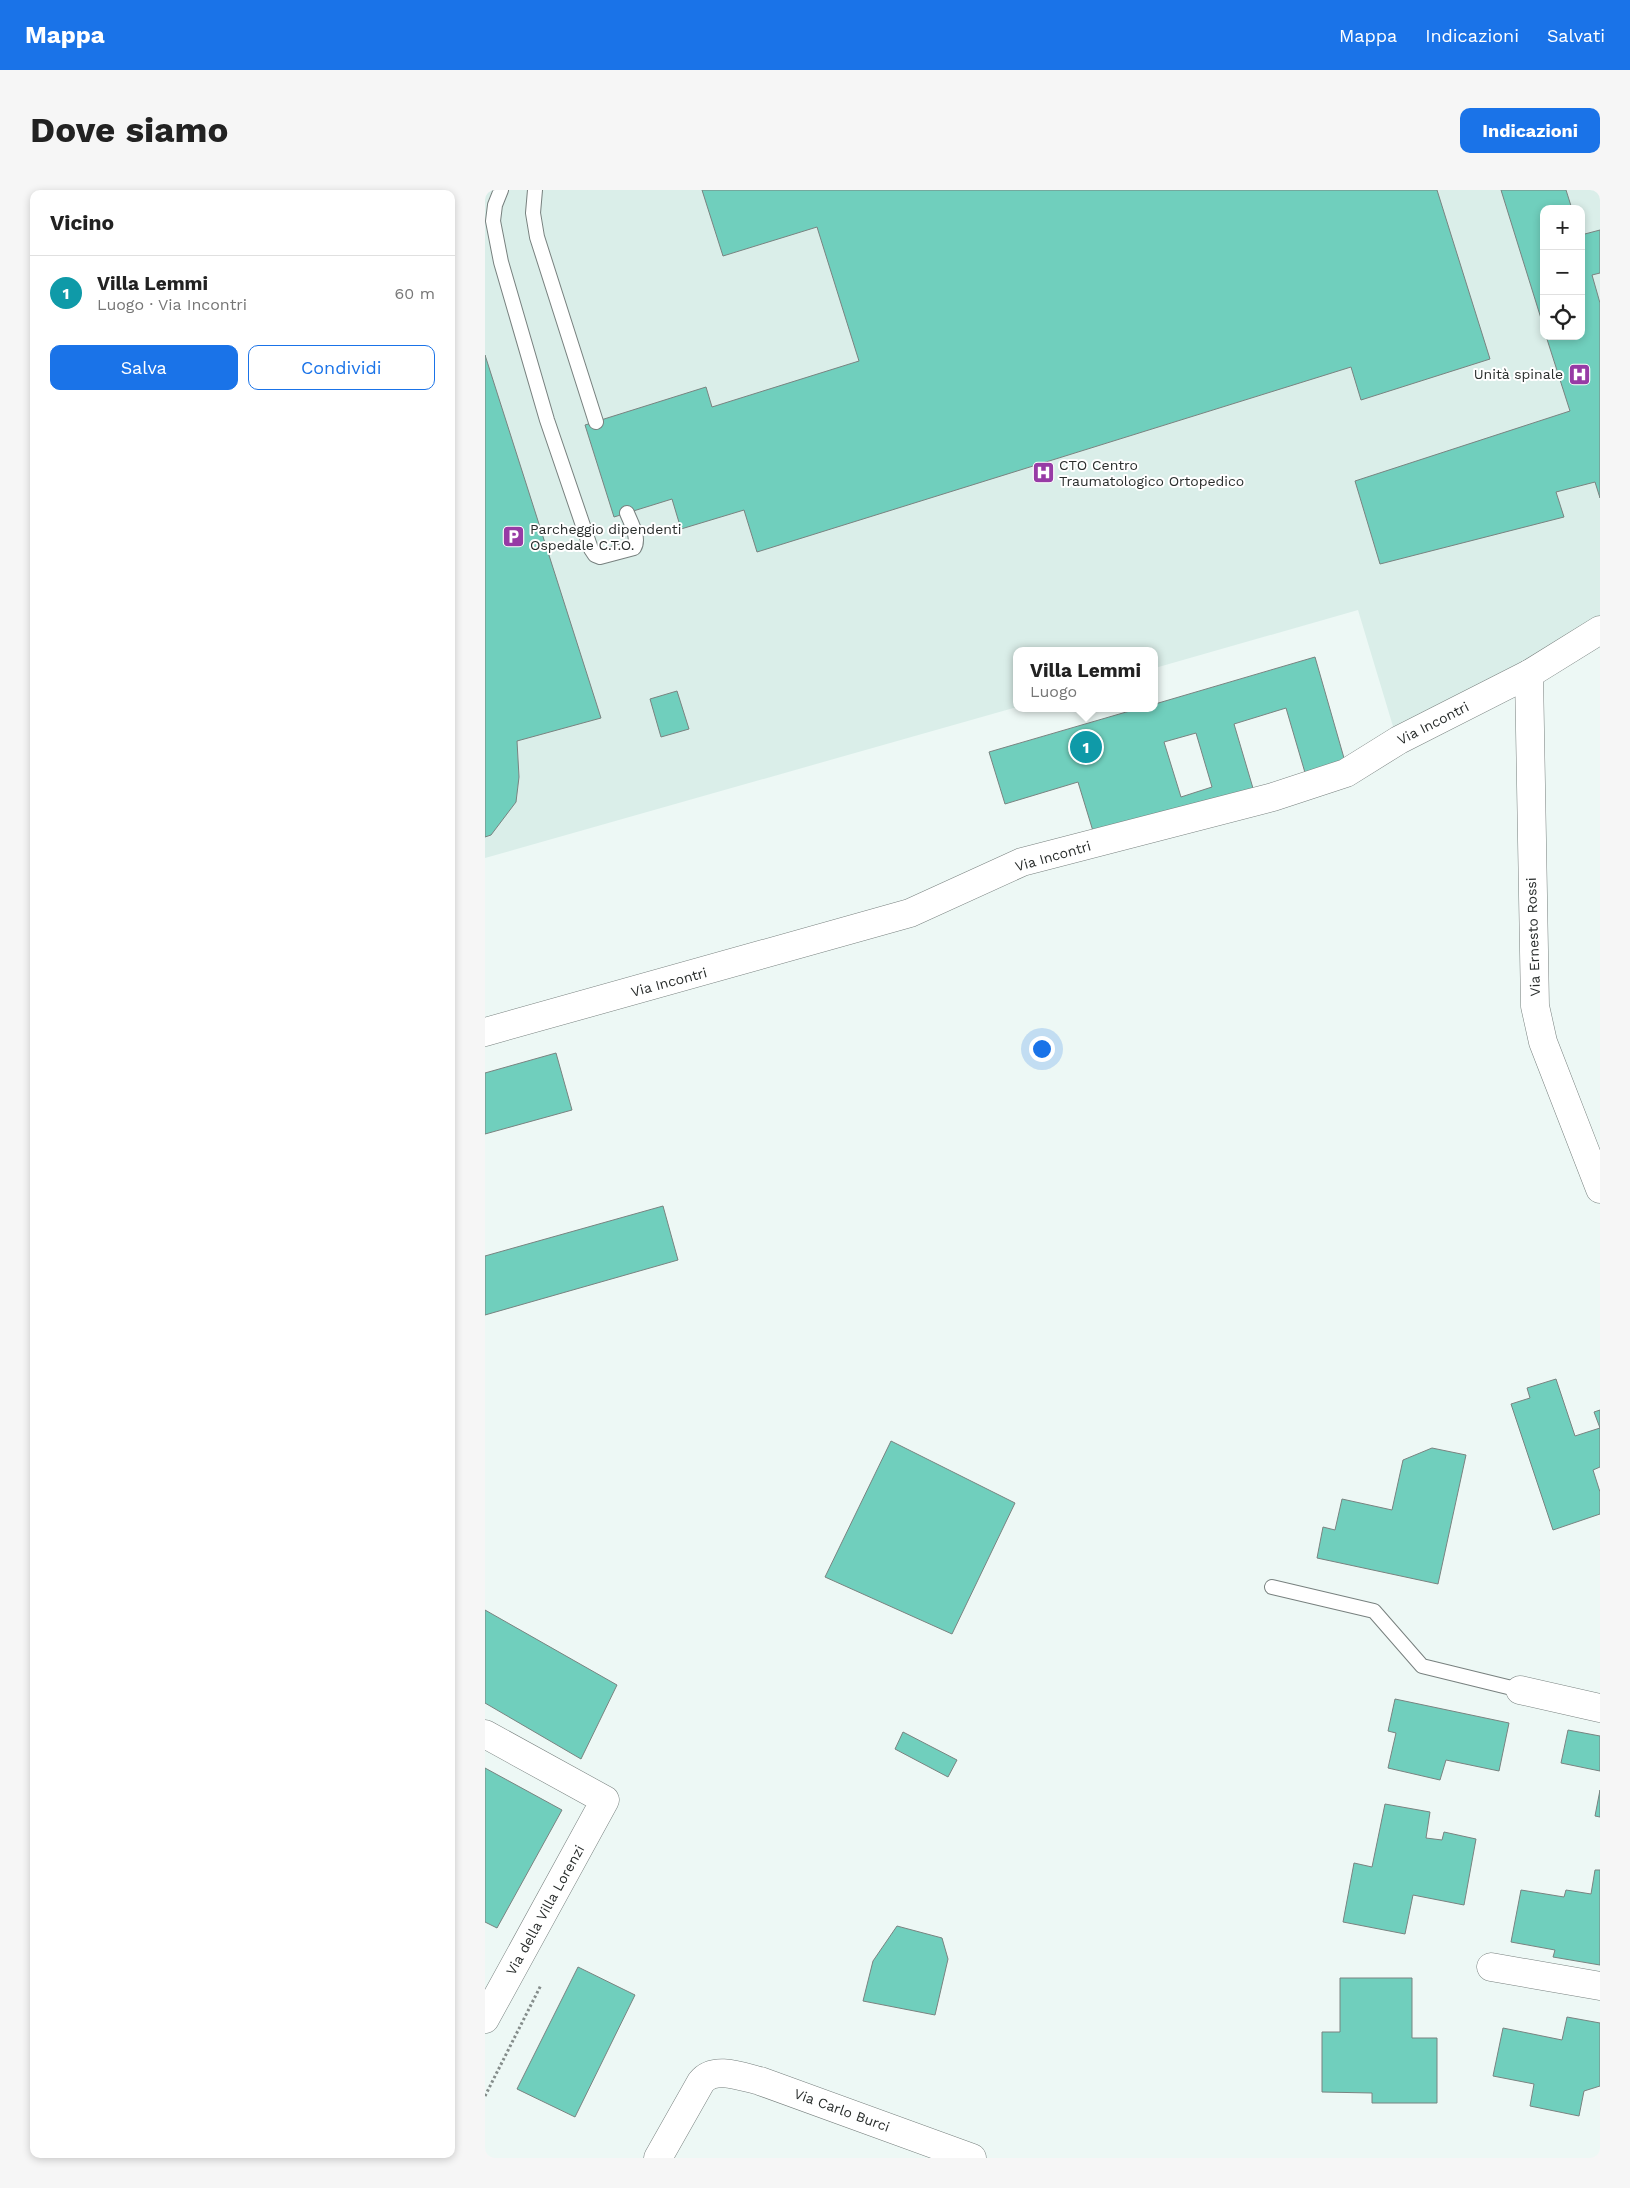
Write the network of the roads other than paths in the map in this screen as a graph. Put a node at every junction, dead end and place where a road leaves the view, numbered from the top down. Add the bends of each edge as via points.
1 (501, 190) edge
2 (535, 190) edge
3 (596, 422) dead end
4 (627, 513) dead end
5 (1600, 630) edge
6 (1529, 674) junction
7 (485, 1032) edge
8 (1600, 1189) edge
9 (1272, 1587) dead end
10 (1520, 1690) joint
11 (1600, 1708) edge
12 (485, 1734) edge
13 (1491, 1967) dead end
14 (1600, 1986) edge
15 (485, 2019) edge
16 (658, 2158) edge
17 (972, 2158) edge

1 - 4 lane via 493,221 501,262 547,420 595,555 600,557 634,548 637,538
2 - 3 lane via 533,213 537,236
5 - 6 street, Via Incontri
6 - 7 street, Via Incontri via 1399,740 1346,773 1273,796 1022,862 911,913
6 - 8 street, Via Ernesto Rossi via 1535,1006 1543,1042
9 - 10 lane via 1373,1611 1422,1666
10 - 11 street
12 - 15 street, Via della Villa Lorenzi via 605,1800
13 - 14 street
16 - 17 street, Via Carlo Burci via 701,2082 709,2075 731,2074 760,2081

